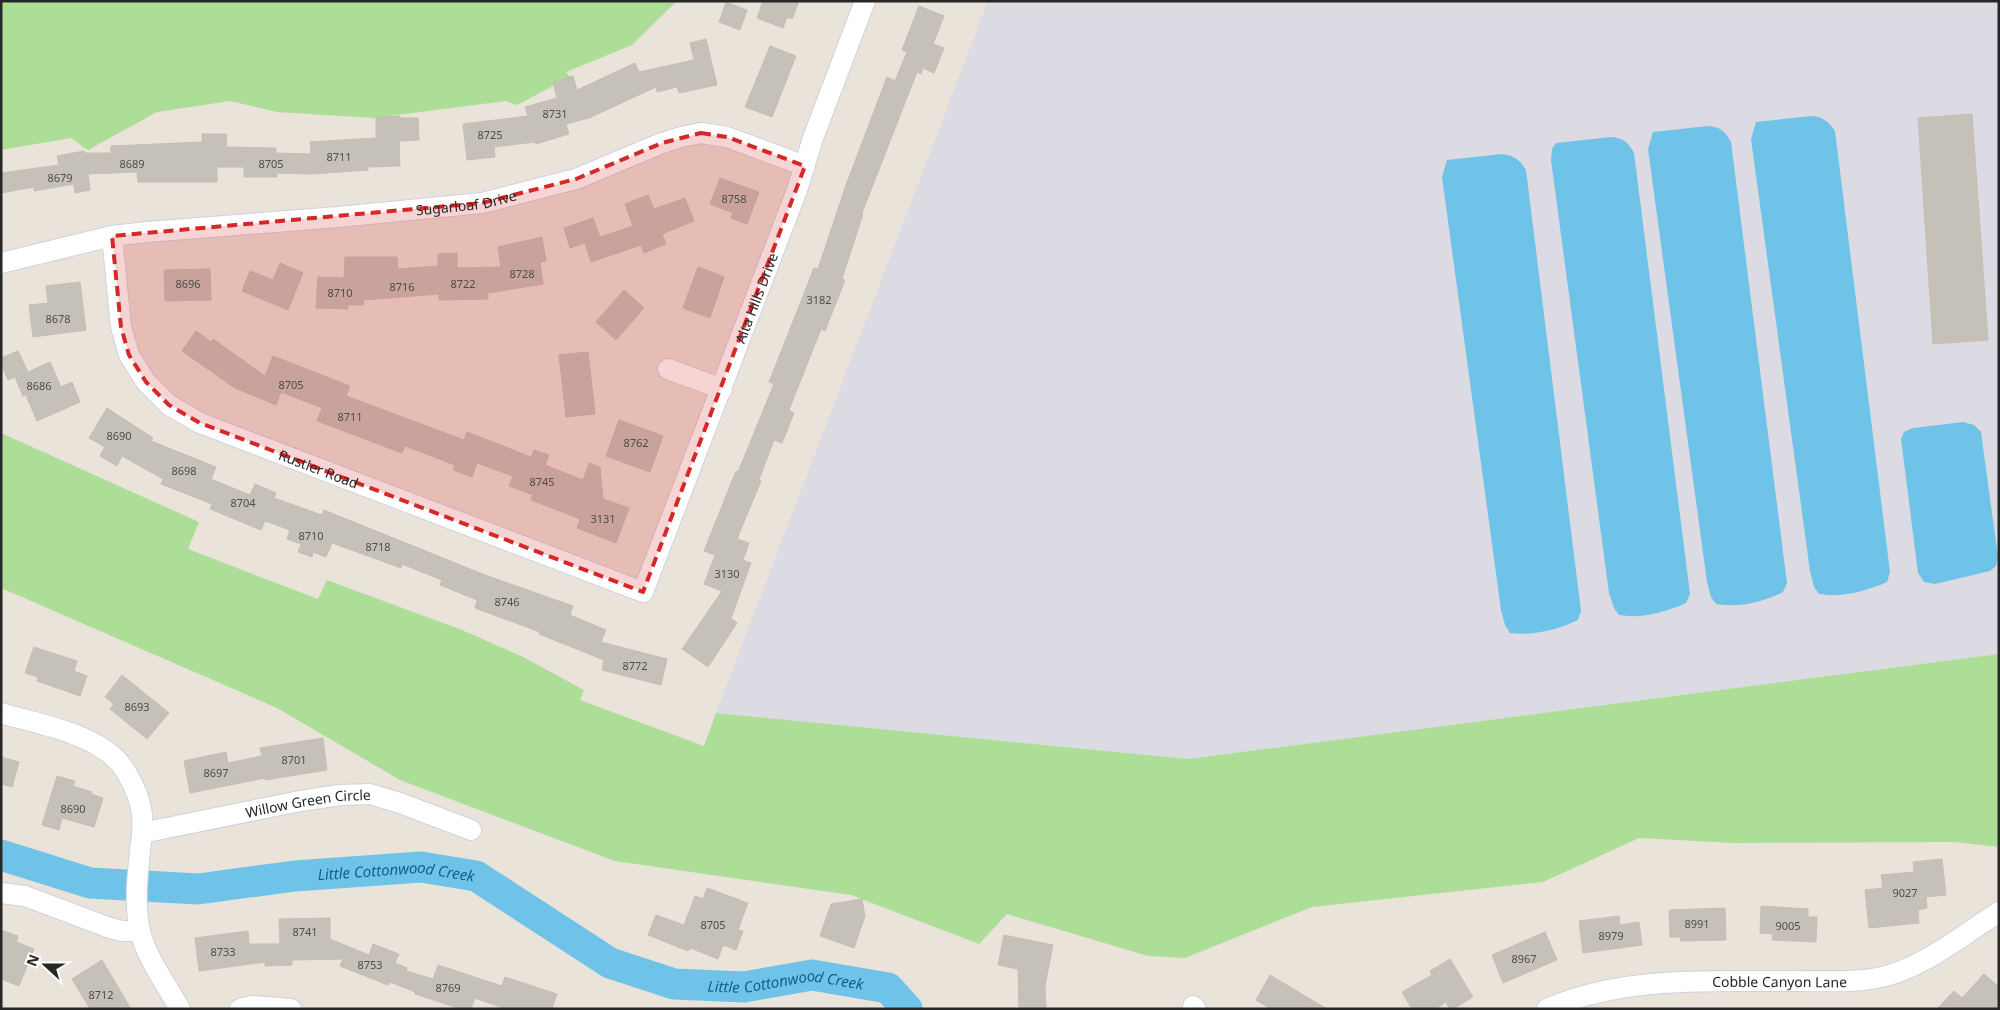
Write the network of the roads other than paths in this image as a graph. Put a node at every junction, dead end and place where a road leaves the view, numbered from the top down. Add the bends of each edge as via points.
1 (866, 1) edge
2 (805, 166) junction
3 (112, 236) junction
4 (1, 263) edge
5 (668, 369) dead end
6 (722, 389) junction
7 (643, 592) joint
8 (1, 713) edge
9 (471, 830) dead end
10 (142, 833) junction
11 (1, 893) edge
12 (1999, 912) edge
13 (139, 923) junction
14 (180, 1009) edge
15 (240, 1009) edge
16 (291, 1009) edge
17 (1548, 1009) edge

1 - 2 street, Alta Hills Drive
2 - 3 street, Sugarloaf Drive via 727,137 701,133 662,143 576,179 482,203
2 - 6 street, Alta Hills Drive
3 - 4 street, Sugarloaf Drive
3 - 7 street, Rustler Road via 121,327 129,355 146,382 169,405 200,423
5 - 6 street
6 - 7 street, Alta Hills Drive
8 - 10 street via 79,736 117,760 138,796 143,814
9 - 10 street, Willow Green Circle via 400,802 370,794 300,801
10 - 13 street via 138,861
11 - 13 street via 25,896 122,931
12 - 17 street, Cobble Canyon Lane via 1906,969 1878,978 1644,984 1598,992
13 - 14 street via 146,946
15 - 16 street via 252,1006

